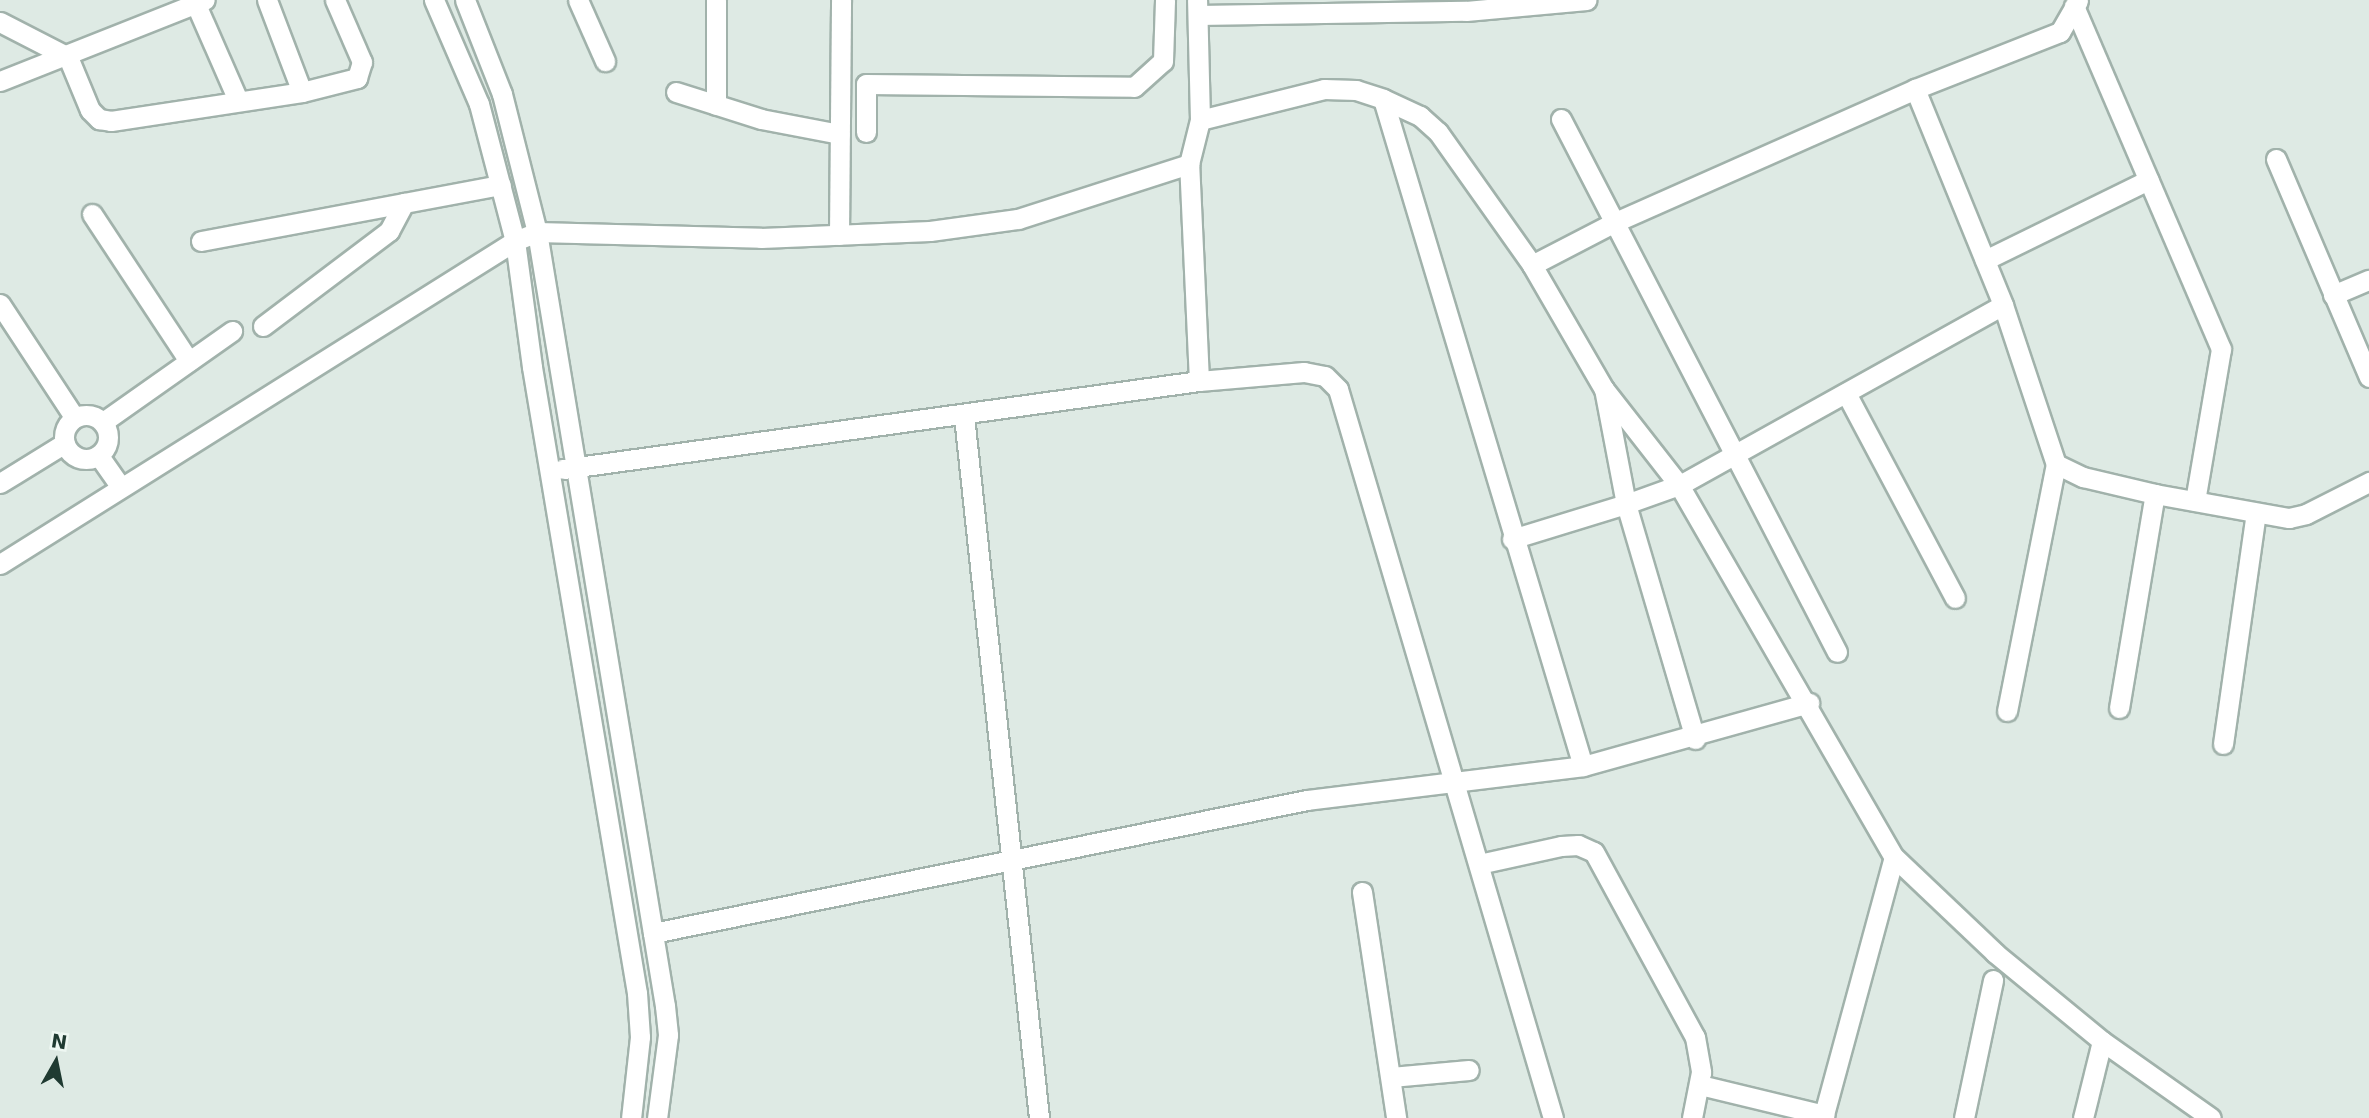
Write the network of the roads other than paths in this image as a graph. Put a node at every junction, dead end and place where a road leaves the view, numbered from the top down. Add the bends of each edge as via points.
1 (267, 0) edge
2 (335, 0) edge
3 (434, 0) edge
4 (465, 0) edge
5 (578, 0) edge
6 (716, 0) edge
7 (841, 0) edge
8 (1166, 0) edge
9 (1587, 0) edge
10 (198, 1) edge
11 (2076, 3) edge
12 (1198, 7) edge
13 (0, 22) edge
14 (68, 57) junction
15 (605, 61) dead end
16 (0, 81) edge
17 (1915, 89) junction
18 (302, 92) junction
19 (676, 93) dead end
20 (1384, 99) junction
21 (238, 100) junction
22 (716, 105) junction
23 (1200, 115) junction
24 (1561, 119) dead end
25 (866, 132) dead end
26 (840, 142) junction
27 (2276, 159) dead end
28 (1189, 164) junction
29 (2148, 180) junction
30 (500, 185) junction
31 (404, 203) junction
32 (93, 214) dead end
33 (1613, 222) junction
34 (537, 232) junction
35 (839, 235) junction
36 (201, 241) dead end
37 (515, 241) junction
38 (1985, 260) junction
39 (1532, 265) junction
40 (2369, 279) edge
41 (2333, 295) junction
42 (0, 304) edge
43 (2003, 305) junction
44 (263, 326) dead end
45 (232, 331) dead end
46 (189, 361) junction
47 (2369, 377) edge
48 (1199, 382) junction
49 (1604, 389) junction
50 (1846, 393) junction
51 (964, 416) junction
52 (75, 418) junction
53 (103, 422) junction
54 (65, 443) junction
55 (1735, 454) junction
56 (99, 456) junction
57 (2056, 464) junction
58 (575, 467) junction
59 (550, 471) junction
60 (2369, 482) edge
61 (0, 483) edge
62 (1679, 485) junction
63 (120, 486) junction
64 (2155, 494) junction
65 (2195, 501) junction
66 (1626, 504) junction
67 (2256, 513) junction
68 (1512, 539) junction
69 (0, 564) edge
70 (1955, 598) dead end
71 (1838, 652) dead end
72 (1809, 703) junction
73 (2119, 708) dead end
74 (2007, 711) dead end
75 (1695, 739) junction
76 (2223, 744) dead end
77 (1583, 766) junction
78 (1452, 786) junction
79 (1894, 857) junction
80 (1011, 859) junction
81 (1479, 864) junction
82 (1362, 892) dead end
83 (653, 933) junction
84 (1993, 980) dead end
85 (2102, 1041) junction
86 (1469, 1070) dead end
87 (1391, 1077) junction
88 (1700, 1085) junction
89 (2205, 1116) edge
90 (1823, 1117) edge
91 (631, 1118) edge
92 (657, 1118) edge
93 (1039, 1118) edge
94 (1396, 1118) edge
95 (1553, 1118) edge
96 (1692, 1118) edge
97 (1964, 1118) edge
98 (2083, 1118) edge

1 - 18 street
2 - 18 street via 363,67 357,79
3 - 30 street via 479,104
4 - 34 street via 502,94
5 - 15 street
6 - 22 street
7 - 26 street
8 - 25 street via 1163,61 1134,87 866,84
9 - 12 street via 1466,11
10 - 14 street
10 - 21 street
11 - 17 street via 2060,32
11 - 29 street
12 - 23 street
13 - 14 street
14 - 16 street
14 - 21 street via 90,110 99,119 111,121
17 - 33 street
17 - 38 street
18 - 21 street
19 - 22 street
20 - 23 street via 1356,90 1324,89
20 - 39 street via 1420,116 1438,132
20 - 68 street
22 - 26 street
23 - 28 street
24 - 33 street
26 - 35 street
27 - 41 street
28 - 35 street via 1018,219 930,231
28 - 48 street
29 - 38 street
29 - 65 street via 2221,349
30 - 31 street
30 - 37 street
31 - 36 street
31 - 44 street via 388,231
32 - 46 street
33 - 39 street
33 - 55 street
34 - 35 street via 761,239
34 - 37 street
34 - 58 street
37 - 59 street
37 - 63 street
38 - 43 street
39 - 49 street
40 - 41 street
41 - 47 street
42 - 52 street
43 - 50 street
43 - 57 street
45 - 46 street
46 - 53 street
48 - 51 street
48 - 78 street via 1304,372 1325,376 1338,389
49 - 62 street
49 - 66 street
50 - 55 street
50 - 70 street
51 - 58 street
51 - 80 street
52 - 53 street via 89,415
52 - 54 street via 66,429
53 - 56 street via 108,443
54 - 56 street via 78,458
54 - 61 street
55 - 62 street
55 - 71 street
56 - 63 street
57 - 64 street via 2084,477
57 - 74 street
58 - 59 street
58 - 83 street
59 - 91 street via 637,993 640,1037
60 - 67 street via 2306,514 2289,518
62 - 66 street
62 - 72 street
63 - 69 street
64 - 65 street
64 - 73 street
65 - 67 street
66 - 68 street
66 - 75 street
67 - 76 street
68 - 77 street
72 - 75 street
72 - 79 street
75 - 77 street
77 - 78 street
78 - 80 street via 1307,800
78 - 81 street
79 - 85 street via 1995,953
79 - 90 street
80 - 83 street
80 - 93 street
81 - 88 street via 1562,846 1578,845 1594,852 1695,1037 1702,1058
81 - 95 street
82 - 87 street
83 - 92 street via 668,1035
84 - 97 street
85 - 89 street
85 - 98 street
86 - 87 street
87 - 94 street
88 - 90 street
88 - 96 street

